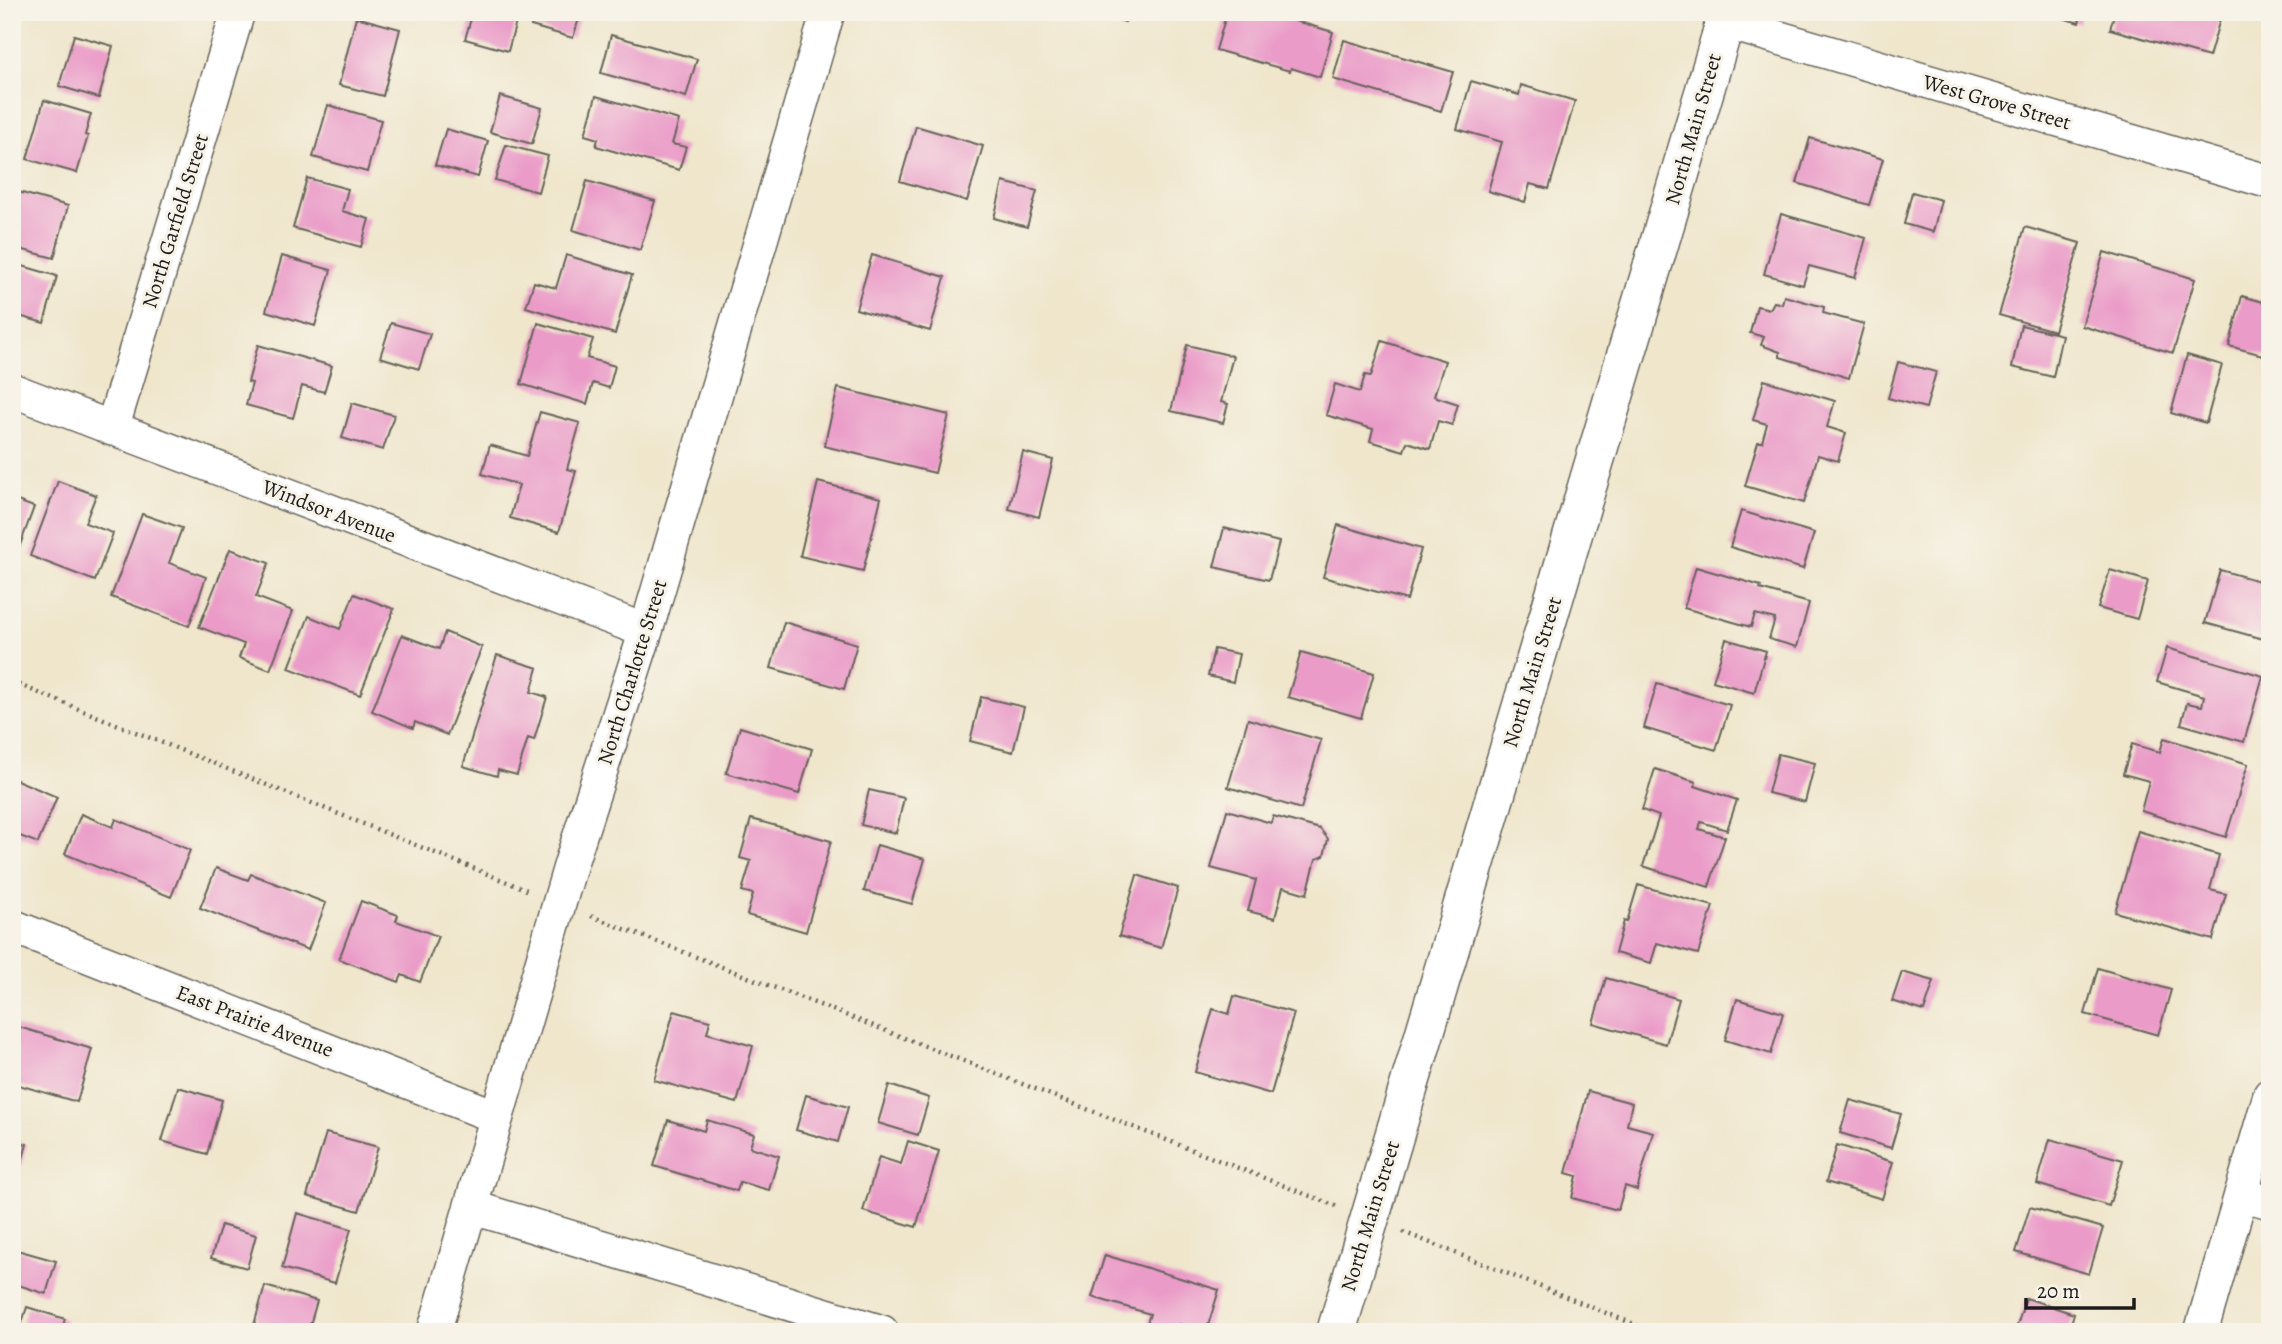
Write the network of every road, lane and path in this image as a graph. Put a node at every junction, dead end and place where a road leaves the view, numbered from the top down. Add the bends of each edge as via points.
1 (238, 12) edge
2 (828, 12) edge
3 (1726, 17) edge
4 (2270, 182) edge
5 (12, 390) edge
6 (112, 429) junction
7 (646, 631) junction
8 (12, 682) edge
9 (533, 892) dead end
10 (593, 917) dead end
11 (12, 926) edge
12 (2270, 1095) edge
13 (497, 1117) junction
14 (2256, 1198) edge
15 (471, 1207) junction
16 (1344, 1209) dead end
17 (1398, 1231) dead end
18 (434, 1332) edge
19 (882, 1332) edge
20 (1336, 1332) edge
21 (1654, 1332) edge
22 (2202, 1332) edge

1 - 6 street, North Garfield Street
2 - 7 street, North Charlotte Street
3 - 4 street, West Grove Street
3 - 20 street, North Main Street
5 - 6 street, Windsor Avenue
6 - 7 street, Windsor Avenue
7 - 13 street, North Charlotte Street via 571,863
8 - 9 path
10 - 16 path
11 - 13 street, East Prairie Avenue
12 - 14 street
13 - 15 street, North Charlotte Street
14 - 22 street
15 - 18 street, North Charlotte Street
15 - 19 street
17 - 21 path

